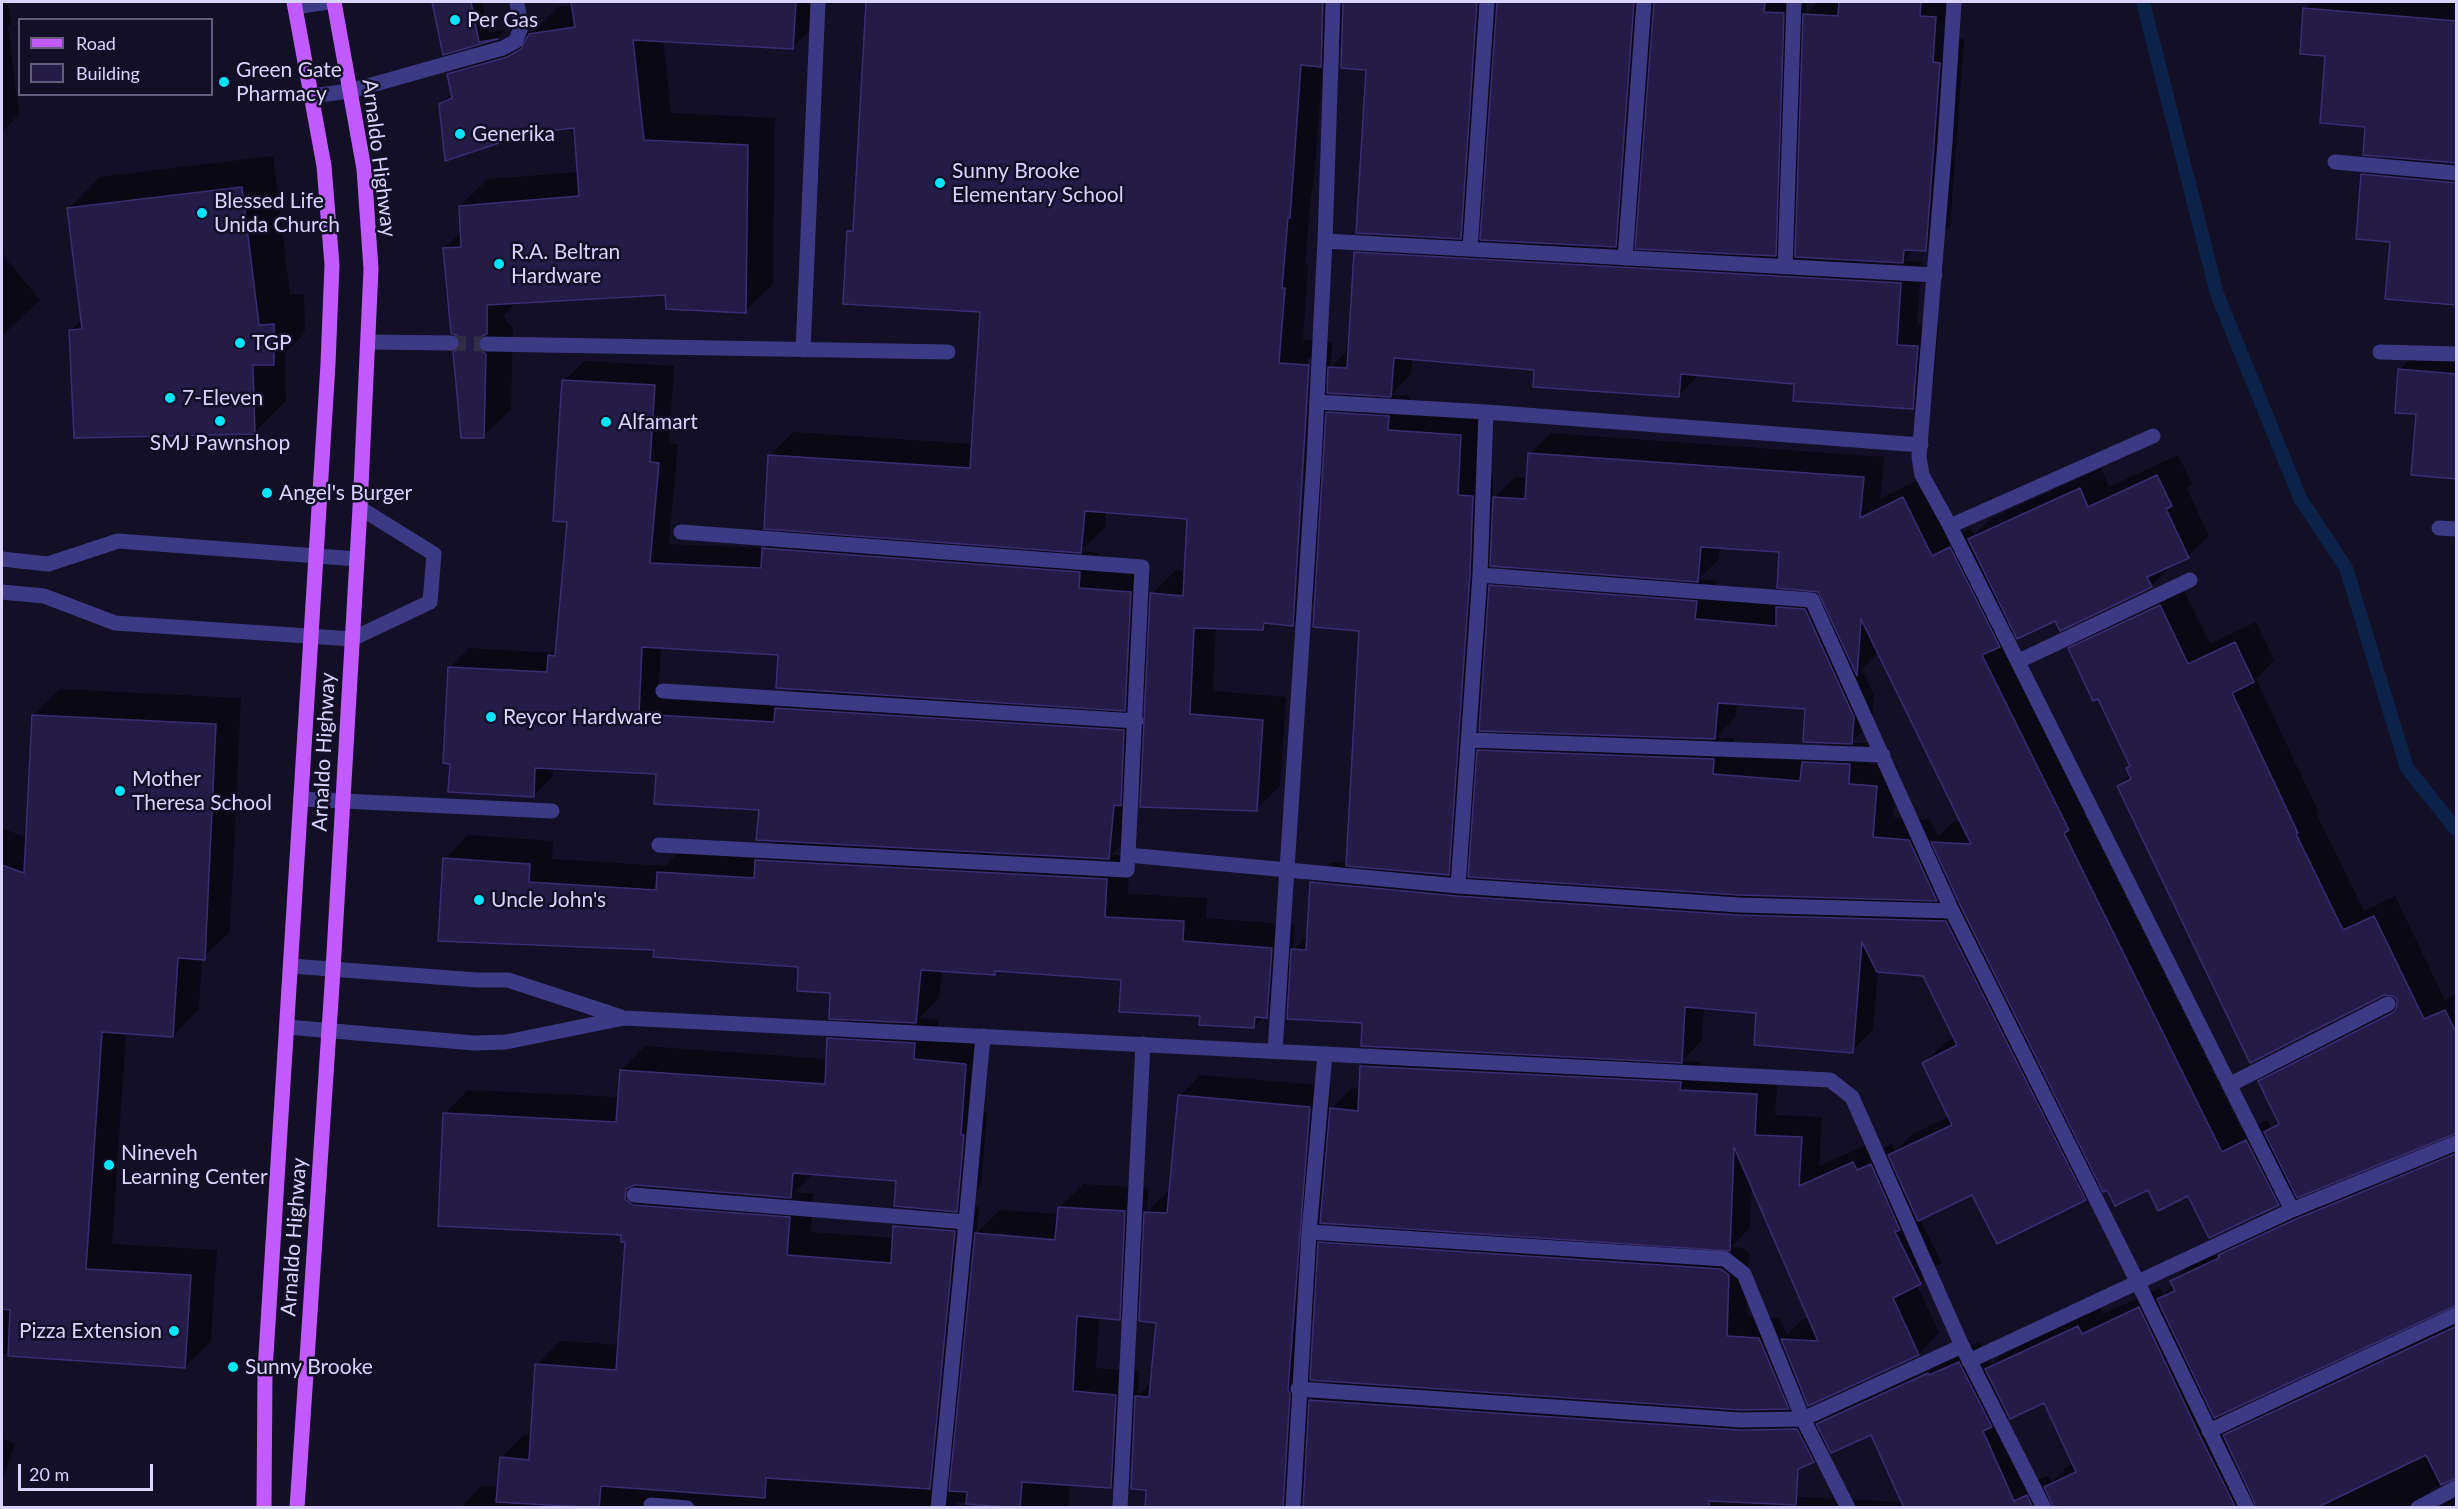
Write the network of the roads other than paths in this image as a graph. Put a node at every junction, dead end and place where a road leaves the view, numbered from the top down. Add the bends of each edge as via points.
1 (329, 2) edge
2 (334, 2) edge
3 (517, 2) edge
4 (818, 2) edge
5 (1333, 2) edge
6 (1487, 2) edge
7 (1644, 2) edge
8 (1794, 2) edge
9 (1954, 2) edge
10 (295, 4) edge
11 (350, 91) junction
12 (311, 96) junction
13 (2335, 162) dead end
14 (2457, 173) edge
15 (1325, 241) junction
16 (1470, 249) junction
17 (1625, 258) junction
18 (1785, 267) junction
19 (1935, 275) junction
20 (369, 342) junction
21 (451, 343) tunnel mouth
22 (487, 344) tunnel mouth
23 (803, 350) junction
24 (948, 352) dead end
25 (2380, 352) dead end
26 (2457, 354) edge
27 (1317, 402) junction
28 (1486, 412) junction
29 (2153, 436) dead end
30 (1920, 445) junction
31 (360, 508) junction
32 (1950, 526) junction
33 (2439, 528) dead end
34 (2457, 529) edge
35 (681, 532) dead end
36 (316, 555) junction
37 (2, 559) edge
38 (357, 559) junction
39 (1480, 575) junction
40 (2190, 580) dead end
41 (2, 592) edge
42 (311, 637) junction
43 (352, 639) junction
44 (2019, 661) junction
45 (663, 691) dead end
46 (1136, 721) junction
47 (1468, 740) junction
48 (1883, 755) junction
49 (301, 799) junction
50 (342, 803) junction
51 (552, 811) dead end
52 (659, 845) dead end
53 (1128, 855) junction
54 (1288, 870) junction
55 (1458, 886) junction
56 (1952, 911) junction
57 (291, 966) junction
58 (333, 970) junction
59 (2388, 1004) dead end
60 (624, 1018) junction
61 (286, 1027) junction
62 (328, 1032) junction
63 (983, 1036) junction
64 (1143, 1044) junction
65 (1275, 1050) junction
66 (1325, 1053) junction
67 (2231, 1084) junction
68 (2457, 1143) edge
69 (634, 1195) dead end
70 (2292, 1210) junction
71 (966, 1222) junction
72 (1309, 1232) junction
73 (2138, 1283) junction
74 (2457, 1315) edge
75 (1962, 1346) junction
76 (1969, 1361) junction
77 (1298, 1389) junction
78 (1803, 1419) junction
79 (2209, 1431) junction
80 (2457, 1488) edge
81 (651, 1505) dead end
82 (264, 1508) edge
83 (297, 1508) edge
84 (687, 1508) edge
85 (938, 1508) edge
86 (1120, 1508) edge
87 (1293, 1508) edge
88 (1848, 1508) edge
89 (2044, 1508) edge
90 (2247, 1508) edge
91 (2418, 1508) edge

1 - 10 street
2 - 11 main road, Arnaldo Highway
3 - 11 street via 521,27 516,41 503,48
4 - 23 street
5 - 15 street
6 - 16 street
7 - 17 street
8 - 18 street
9 - 19 street
10 - 12 main road, Arnaldo Highway
11 - 12 street
11 - 20 main road, Arnaldo Highway via 364,169 370,258
12 - 36 main road, Arnaldo Highway via 324,166 332,265
13 - 14 street
15 - 16 street
15 - 27 street
16 - 17 street
17 - 18 street
18 - 19 street
19 - 30 street
20 - 21 street
20 - 31 main road, Arnaldo Highway
22 - 23 street
23 - 24 street
25 - 26 street
27 - 28 street
27 - 54 street
28 - 30 street
28 - 39 street
29 - 32 street
30 - 32 street via 1922,475
31 - 38 main road, Arnaldo Highway
31 - 43 street via 434,554 430,602
32 - 44 street
33 - 34 street
35 - 46 street via 1142,567
36 - 37 street via 118,541 48,564
36 - 38 street
36 - 42 main road, Arnaldo Highway
38 - 43 main road, Arnaldo Highway
39 - 47 street
39 - 48 street via 1812,600
40 - 44 street
41 - 42 street via 44,596 115,623
42 - 43 street
42 - 49 main road, Arnaldo Highway
43 - 50 main road, Arnaldo Highway
44 - 67 street
45 - 46 street
46 - 53 street
47 - 48 street
47 - 55 street
48 - 56 street
49 - 50 street
49 - 57 main road, Arnaldo Highway
50 - 51 street
50 - 58 main road, Arnaldo Highway
52 - 53 street via 1127,870
53 - 54 street
54 - 55 street
54 - 65 street
55 - 56 street via 1739,905
56 - 73 street
57 - 58 street
57 - 61 main road, Arnaldo Highway
58 - 60 street via 508,980
58 - 62 main road, Arnaldo Highway
59 - 67 street
60 - 62 street via 506,1042
60 - 63 street
61 - 62 street
61 - 82 main road, Arnaldo Highway via 265,1371
62 - 83 main road, Arnaldo Highway
63 - 64 street
63 - 71 street
64 - 65 street
64 - 86 street
65 - 66 street
66 - 72 street
66 - 75 street via 1830,1080 1852,1097
67 - 70 street
68 - 70 street
69 - 71 street
70 - 73 street
71 - 85 street
72 - 77 street
72 - 78 street via 1725,1259 1744,1274
73 - 76 street
73 - 79 street
74 - 79 street
75 - 76 street
75 - 78 street
76 - 89 street
77 - 78 street via 1742,1420
77 - 87 street
78 - 88 street
79 - 90 street
80 - 91 street
81 - 84 street

